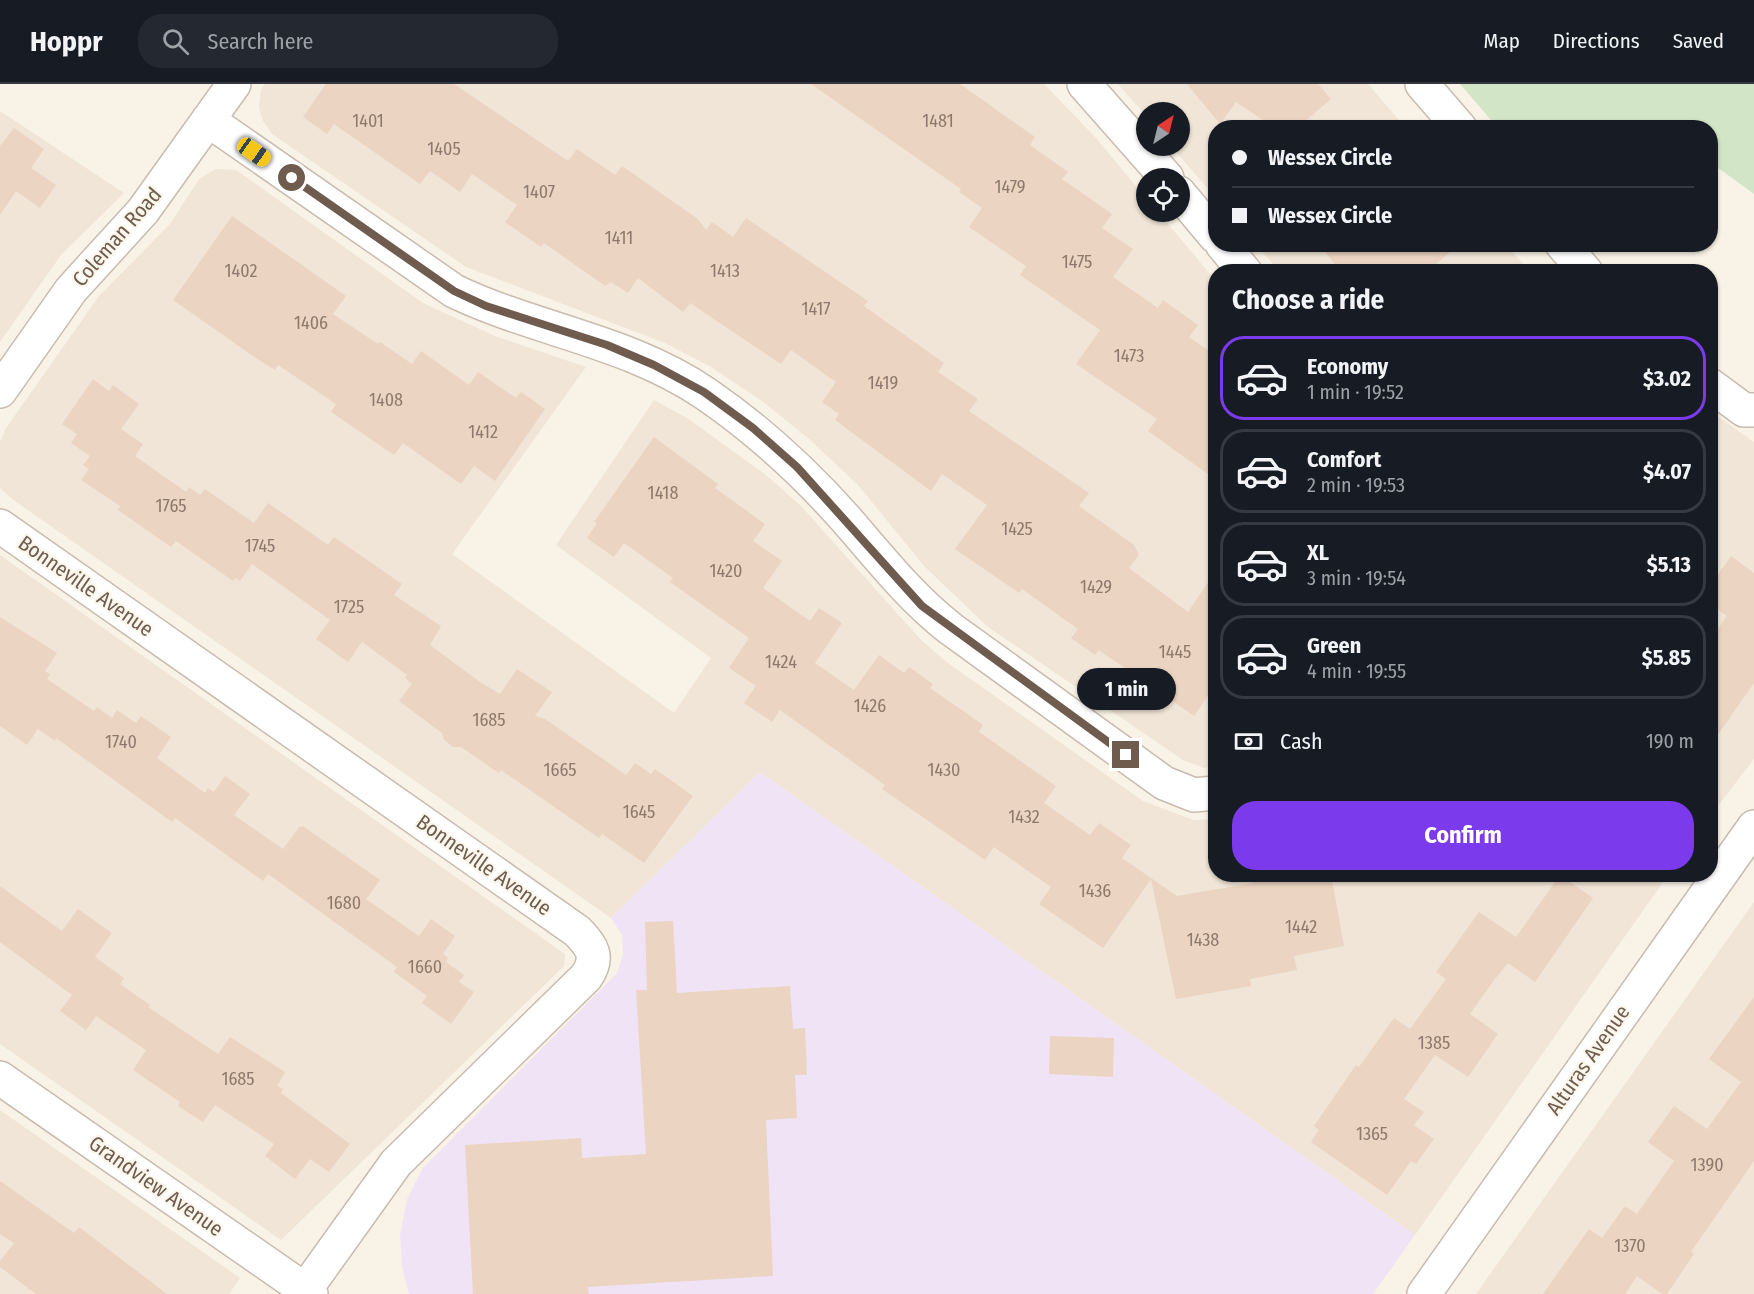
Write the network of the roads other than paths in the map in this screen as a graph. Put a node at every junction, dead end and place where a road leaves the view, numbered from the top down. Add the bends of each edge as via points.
1 (234, 84) edge
2 (1084, 84) edge
3 (1422, 84) edge
4 (208, 120) junction
5 (1453, 120) edge
6 (1158, 168) edge
7 (1190, 206) edge
8 (1208, 228) edge
9 (1229, 252) edge
10 (1569, 252) edge
11 (1238, 264) edge
12 (1579, 264) edge
13 (0, 391) edge
14 (1718, 391) edge
15 (1754, 410) edge
16 (0, 526) edge
17 (1208, 794) edge
18 (1754, 827) edge
19 (1718, 878) edge
20 (1715, 882) edge
21 (0, 1078) edge
22 (308, 1292) edge
23 (1424, 1294) edge

1 - 4 street, Coleman Road
2 - 6 street
3 - 5 street
4 - 13 street, Coleman Road via 143,211 71,290
4 - 17 street via 454,291 486,306 607,345 704,392 797,467 922,606 1164,783 1194,795
7 - 8 street
9 - 11 street
10 - 12 street
14 - 15 street via 1744,410
16 - 22 street, Bonneville Avenue via 577,931 595,954 586,977 396,1163
18 - 19 street, Alturas Avenue
20 - 23 street, Alturas Avenue
21 - 22 street, Grandview Avenue

